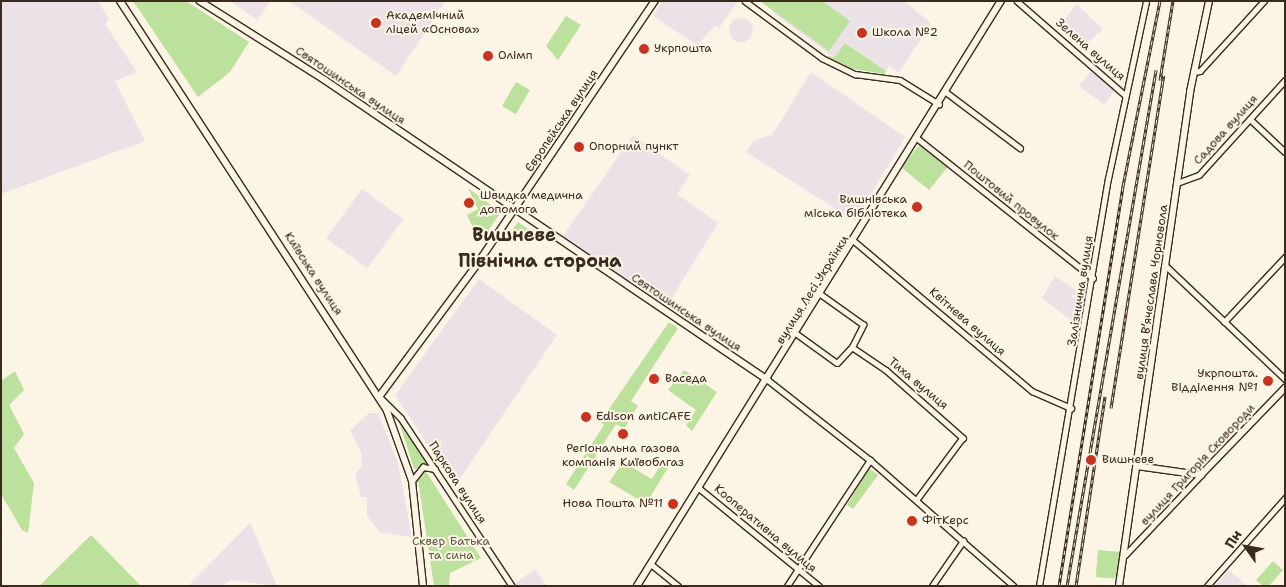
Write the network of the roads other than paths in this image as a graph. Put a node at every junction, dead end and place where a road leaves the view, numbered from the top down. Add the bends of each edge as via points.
1 (120, 1) edge
2 (200, 1) edge
3 (655, 1) edge
4 (745, 1) edge
5 (1001, 1) edge
6 (1017, 1) edge
7 (1146, 1) edge
8 (1208, 1) edge
9 (1264, 1) edge
10 (209, 4) edge
11 (1193, 72) junction
12 (1285, 80) edge
13 (946, 92) junction
14 (1125, 95) junction
15 (939, 104) junction
16 (1250, 119) junction
17 (917, 138) junction
18 (1020, 148) dead end
19 (1285, 152) edge
20 (1177, 183) junction
21 (514, 210) junction
22 (854, 241) junction
23 (1285, 256) edge
24 (1166, 265) junction
25 (1093, 278) junction
26 (821, 295) junction
27 (1224, 322) junction
28 (797, 334) junction
29 (852, 347) junction
30 (1285, 379) edge
31 (768, 380) junction
32 (1285, 388) edge
33 (379, 397) junction
34 (1071, 408) junction
35 (870, 460) junction
36 (1137, 466) junction
37 (435, 469) junction
38 (1200, 475) junction
39 (412, 481) junction
40 (699, 488) junction
41 (1285, 498) edge
42 (917, 500) junction
43 (963, 541) junction
44 (1125, 555) junction
45 (651, 564) junction
46 (798, 569) junction
47 (423, 586) edge
48 (512, 586) edge
49 (637, 586) edge
50 (678, 586) edge
51 (787, 586) edge
52 (818, 586) edge
53 (932, 586) edge
54 (1014, 586) edge
55 (1039, 586) edge
56 (1119, 586) edge
57 (1207, 586) edge

1 - 33 main road, Київська вулиця
2 - 10 street, Святошинська вулиця
3 - 21 street, Європейська вулиця
4 - 15 street via 822,58 855,74 900,80
5 - 13 street, вулиця Лесі Українки
6 - 14 street, Зелена вулиця
7 - 14 street, Залізнична вулиця
8 - 11 street, вулиця Вʼячеслава Чорновола
9 - 11 street via 1200,71
10 - 21 street, Святошинська вулиця
11 - 20 street, вулиця Вʼячеслава Чорновола
12 - 16 street, Садова вулиця
13 - 15 street, вулиця Лесі Українки
13 - 18 street
14 - 25 street, Залізнична вулиця
15 - 17 street, вулиця Лесі Українки
16 - 19 street
16 - 20 street, Садова вулиця via 1199,175
17 - 22 street, вулиця Лесі Українки
17 - 25 street, Поштовий провулок
20 - 24 street, вулиця Вʼячеслава Чорновола
21 - 31 street, Святошинська вулиця
21 - 33 street, Європейська вулиця
22 - 26 street, вулиця Лесі Українки
22 - 34 street, Квітнева вулиця via 1032,391
23 - 27 street
24 - 27 street
24 - 36 street, вулиця Вʼячеслава Чорновола
25 - 34 street, Залізнична вулиця
26 - 28 street, вулиця Лесі Українки
26 - 29 street via 863,324
27 - 30 street
28 - 29 street via 837,363
28 - 31 street, вулиця Лесі Українки
29 - 42 street, Тиха вулиця via 886,370 963,438
31 - 35 street, Святошинська вулиця
31 - 40 street, вулиця Лесі Українки
32 - 38 street, вулиця Григорія Сковороди
33 - 37 street, Паркова вулиця via 401,418
33 - 39 main road, Київська вулиця
34 - 55 street, Залізнична вулиця
35 - 42 street, Святошинська вулиця
35 - 46 street
36 - 38 street
36 - 44 street, вулиця Вʼячеслава Чорновола
37 - 39 street via 423,467
37 - 48 street, Паркова вулиця
38 - 44 street, вулиця Григорія Сковороди
39 - 47 main road, Київська вулиця
40 - 45 street, вулиця Лесі Українки
40 - 46 street, Кооперативна вулиця
41 - 57 street
42 - 43 street, Святошинська вулиця
43 - 53 street
43 - 54 street, Святошинська вулиця
44 - 56 street, вулиця Вʼячеслава Чорновола
45 - 49 street, вулиця Лесі Українки
45 - 50 street
46 - 51 street
46 - 52 street, Кооперативна вулиця

